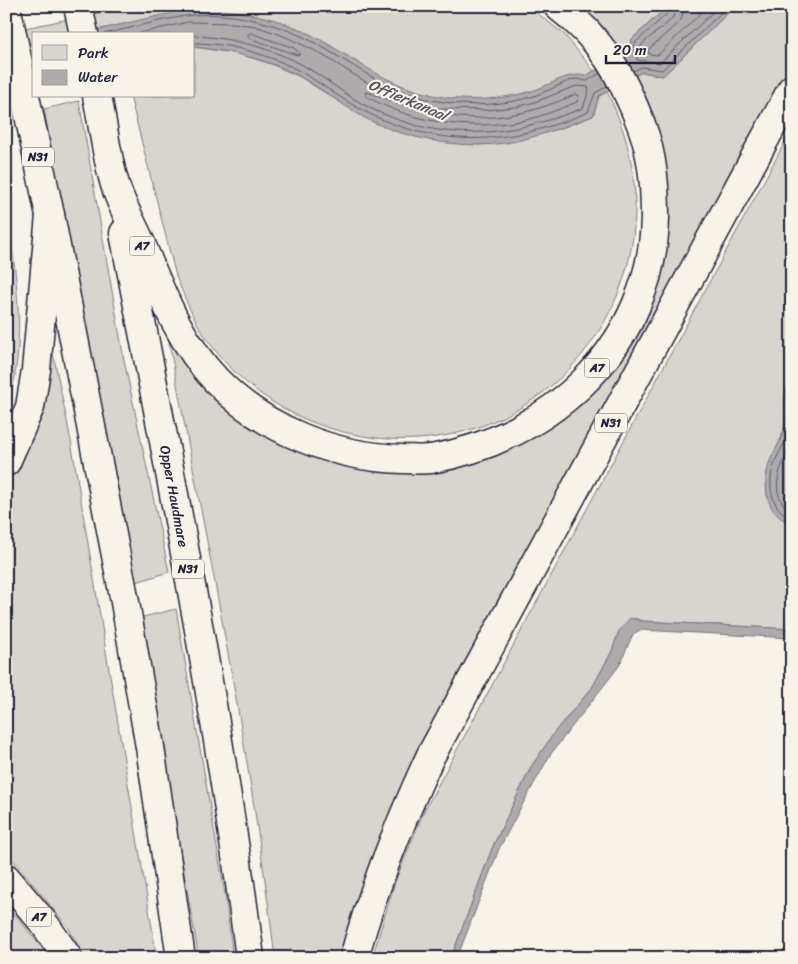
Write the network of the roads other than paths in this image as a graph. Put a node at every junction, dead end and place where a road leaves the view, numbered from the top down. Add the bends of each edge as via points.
1 (6, 6) edge
2 (78, 6) edge
3 (558, 6) edge
4 (84, 32) edge
5 (792, 88) edge
6 (97, 98) edge
7 (114, 183) junction
8 (50, 215) junction
9 (6, 462) edge
10 (6, 878) edge
11 (68, 958) edge
12 (181, 958) edge
13 (250, 958) edge
14 (354, 958) edge

1 - 8 highway, N31
2 - 4 highway
3 - 7 highway, A7 via 607,55 627,89 648,146 653,171 654,242 639,301 626,327 593,373 556,407 514,433 488,444 428,460 373,458 328,448 282,428 243,405 192,351 178,327
5 - 14 highway, N31 via 430,756 392,842 368,907
6 - 7 highway, N31
7 - 13 highway, Opper Haudmare / N31 via 187,565 236,845
8 - 9 highway, N31 via 30,407
8 - 12 highway, N31 via 150,747
10 - 11 highway, A7

